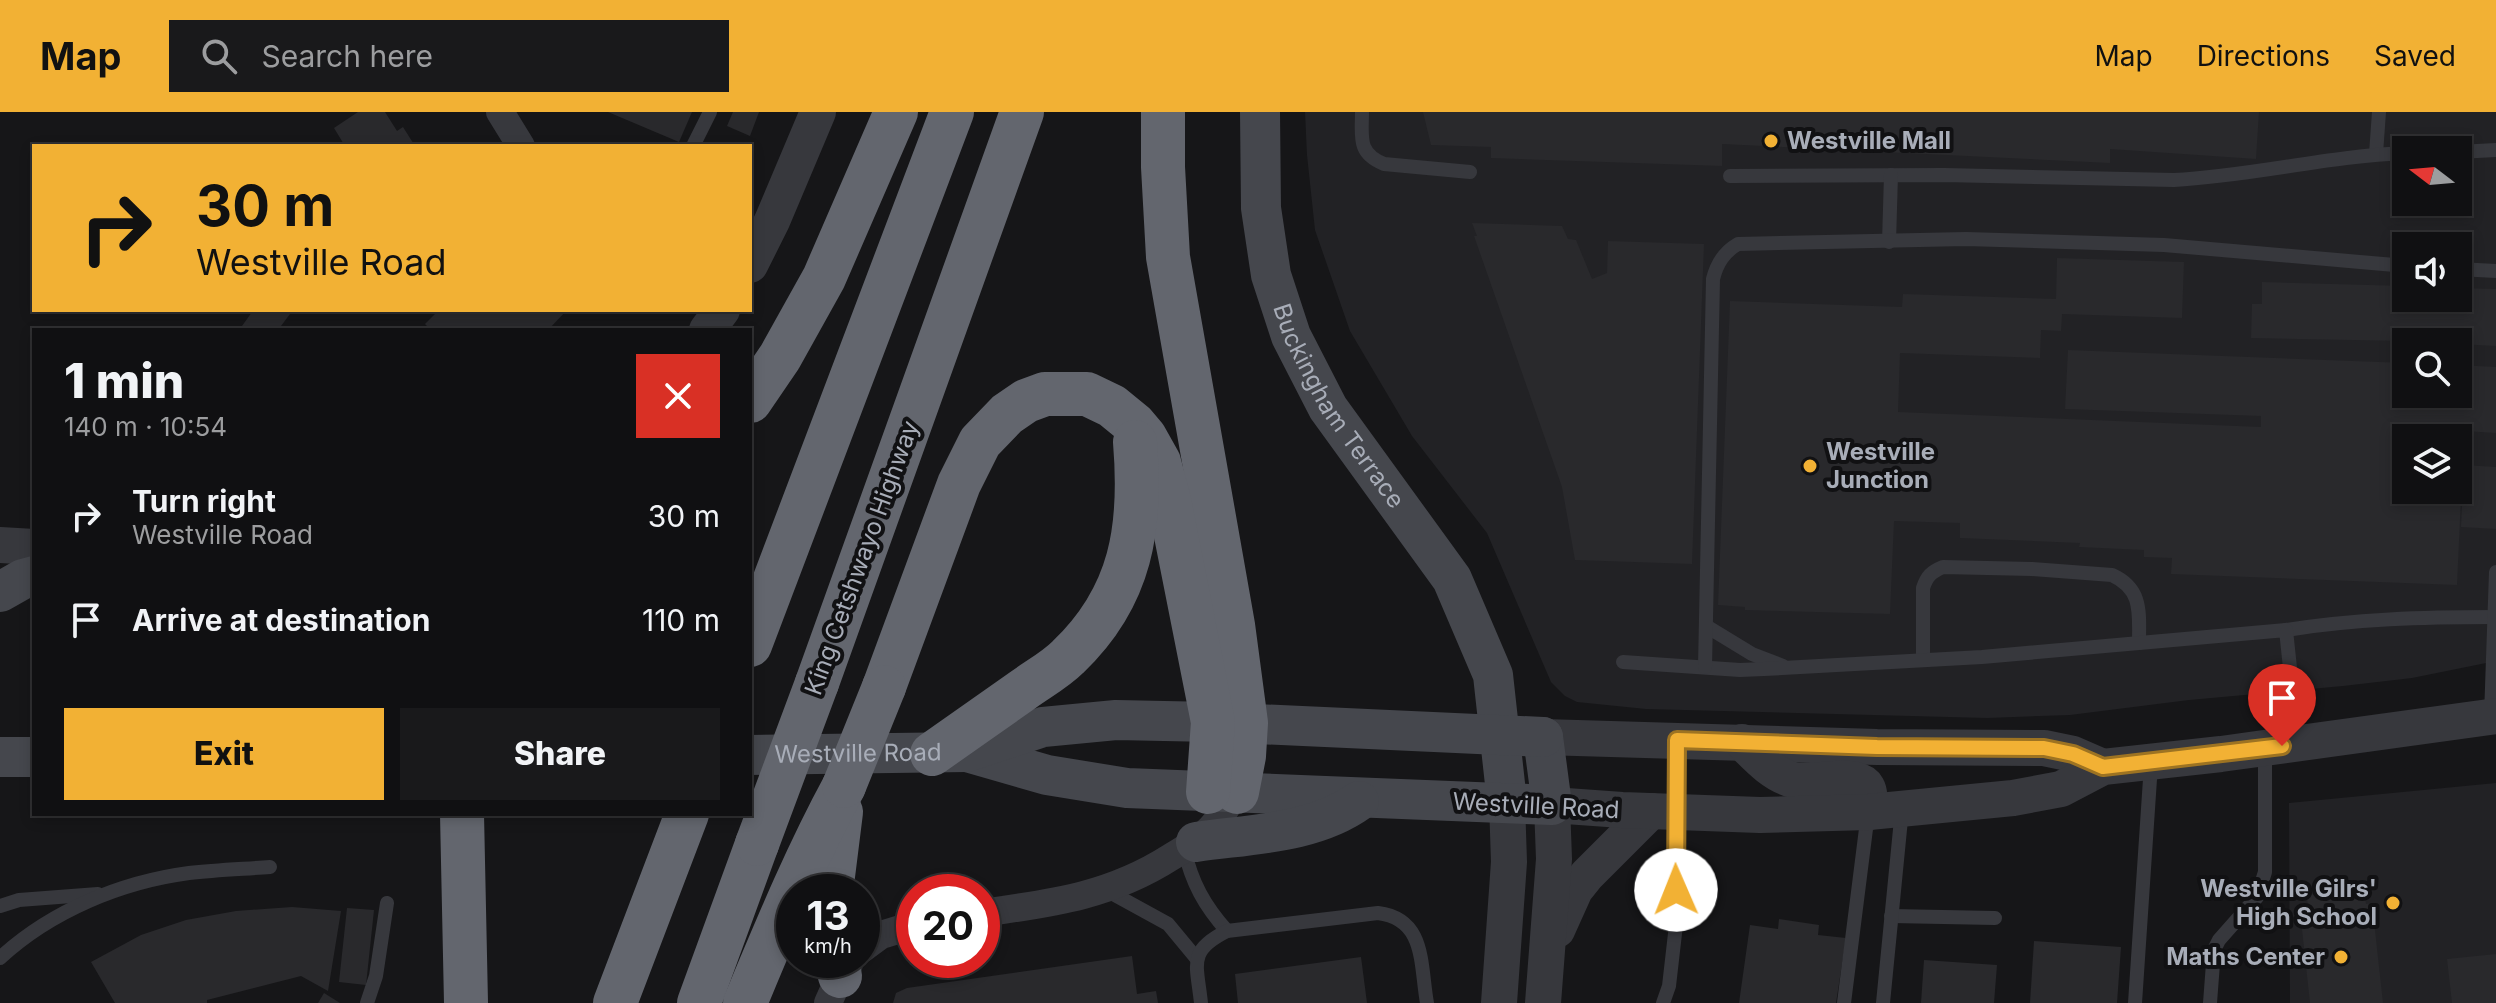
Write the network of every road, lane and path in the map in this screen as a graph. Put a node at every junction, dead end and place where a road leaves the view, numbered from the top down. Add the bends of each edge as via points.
1 (500, 112) edge
2 (710, 112) edge
3 (818, 112) edge
4 (896, 112) edge
5 (952, 112) edge
6 (1022, 112) edge
7 (1163, 112) edge
8 (1260, 112) edge
9 (1362, 112) edge
10 (2379, 112) edge
11 (520, 144) edge
12 (694, 144) edge
13 (2496, 150) edge
14 (2472, 151) edge
15 (2392, 153) edge
16 (2376, 154) junction
17 (1470, 172) dead end
18 (1891, 175) junction
19 (1730, 176) dead end
20 (1889, 242) junction
21 (752, 261) edge
22 (2392, 265) edge
23 (2472, 270) edge
24 (2496, 271) edge
25 (752, 398) edge
26 (1134, 424) junction
27 (0, 545) edge
28 (32, 547) edge
29 (2496, 572) edge
30 (32, 577) edge
31 (0, 592) edge
32 (2494, 617) edge
33 (1706, 626) junction
34 (2286, 630) junction
35 (752, 640) edge
36 (2139, 643) junction
37 (1923, 660) junction
38 (1623, 662) dead end
39 (1705, 667) junction
40 (1787, 667) junction
41 (1493, 675) junction
42 (2493, 717) edge
43 (1230, 722) junction
44 (1499, 737) junction
45 (1543, 737) junction
46 (1677, 740) junction
47 (1742, 742) junction
48 (2282, 746) junction
49 (949, 753) junction
50 (752, 755) edge
51 (2152, 761) junction
52 (2103, 767) junction
53 (844, 786) junction
54 (1223, 792) junction
55 (1362, 799) junction
56 (1507, 802) junction
57 (1552, 805) junction
58 (1885, 810) junction
59 (1663, 812) junction
60 (462, 816) edge
61 (683, 823) edge
62 (1190, 846) junction
63 (270, 867) dead end
64 (833, 874) edge
65 (1106, 890) junction
66 (107, 893) junction
67 (387, 903) dead end
68 (0, 906) edge
69 (1000, 910) edge
70 (1891, 916) junction
71 (1995, 918) dead end
72 (1227, 931) junction
73 (1548, 953) junction
74 (0, 958) edge
75 (1197, 959) junction
76 (367, 1003) edge
77 (466, 1003) edge
78 (615, 1003) edge
79 (699, 1003) edge
80 (745, 1003) edge
81 (1201, 1003) edge
82 (1427, 1003) edge
83 (1499, 1003) edge
84 (1543, 1003) edge
85 (1663, 1003) edge
86 (1844, 1003) edge
87 (1883, 1003) edge
88 (2135, 1003) edge
89 (2210, 1003) edge

1 - 11 street
2 - 12 lane
3 - 21 street
4 - 25 highway via 824,278
5 - 35 highway
6 - 79 highway, King Cetshwayo Highway, bridge
7 - 43 highway via 1168,257 1233,625
8 - 41 main road, Buckingham Terrace via 1261,208 1271,275 1291,336 1328,408 1452,579
9 - 17 lane via 1364,151 1373,159
10 - 16 lane
13 - 14 lane
15 - 16 lane
16 - 18 lane via 2174,180
18 - 19 lane
18 - 20 lane
20 - 22 lane via 2164,245
20 - 33 lane via 1738,244 1720,259 1713,279
23 - 24 lane
26 - 43 highway via 1159,462
26 - 49 highway via 1138,512 1125,573 1111,601 1065,660
26 - 53 highway, bridge via 1087,394 1045,394 1007,414 980,442 959,484
27 - 28 street
29 - 32 lane
30 - 31 main road
32 - 34 lane via 2352,620
32 - 42 lane
33 - 39 lane
33 - 40 lane via 1752,654
34 - 36 lane
34 - 48 lane
36 - 37 lane
36 - 37 lane via 2138,600 2123,580 2112,575 1943,567 1926,578 1923,588
37 - 40 lane
38 - 39 lane
39 - 40 lane
41 - 44 main road, Buckingham Terrace
41 - 45 main road, Buckingham Terrace
42 - 48 street, Westville Road
43 - 44 main road, Westville Road
43 - 49 main road, Westville Road via 1056,725
43 - 54 highway via 1244,756
44 - 45 main road, Westville Road
44 - 56 main road, Buckingham Terrace
45 - 46 street, Westville Road
45 - 57 main road
46 - 47 street, Westville Road
46 - 59 lane
47 - 52 street, Westville Road via 2044,748
47 - 58 street via 1791,779 1863,782
48 - 51 street, Westville Road
48 - 89 lane via 2265,872 2257,897 2214,950
49 - 50 main road, Westville Road
49 - 54 main road, Westville Road via 1080,782
51 - 52 street, Westville Road
51 - 88 lane
52 - 58 street, Westville Road via 2061,789
53 - 64 highway
53 - 80 highway via 814,841
54 - 55 main road, Westville Road
54 - 62 street via 1212,827
55 - 56 main road, Westville Road
55 - 62 main road via 1305,826
56 - 57 main road, Westville Road
56 - 83 street via 1509,862
57 - 59 street, Westville Road
57 - 73 street
58 - 59 street, Westville Road
58 - 70 lane
58 - 86 lane
59 - 73 street via 1609,852 1575,890
59 - 85 lane via 1677,916
60 - 77 highway
61 - 78 highway
62 - 65 street
62 - 72 lane via 1189,871 1200,897
63 - 66 lane via 190,873
65 - 69 street
65 - 75 lane via 1168,924
66 - 68 lane
66 - 74 lane via 42,926
67 - 76 lane
70 - 71 lane
70 - 87 lane
72 - 75 lane via 1204,945
72 - 82 lane via 1378,913 1400,918 1413,932
73 - 84 street
75 - 81 lane

